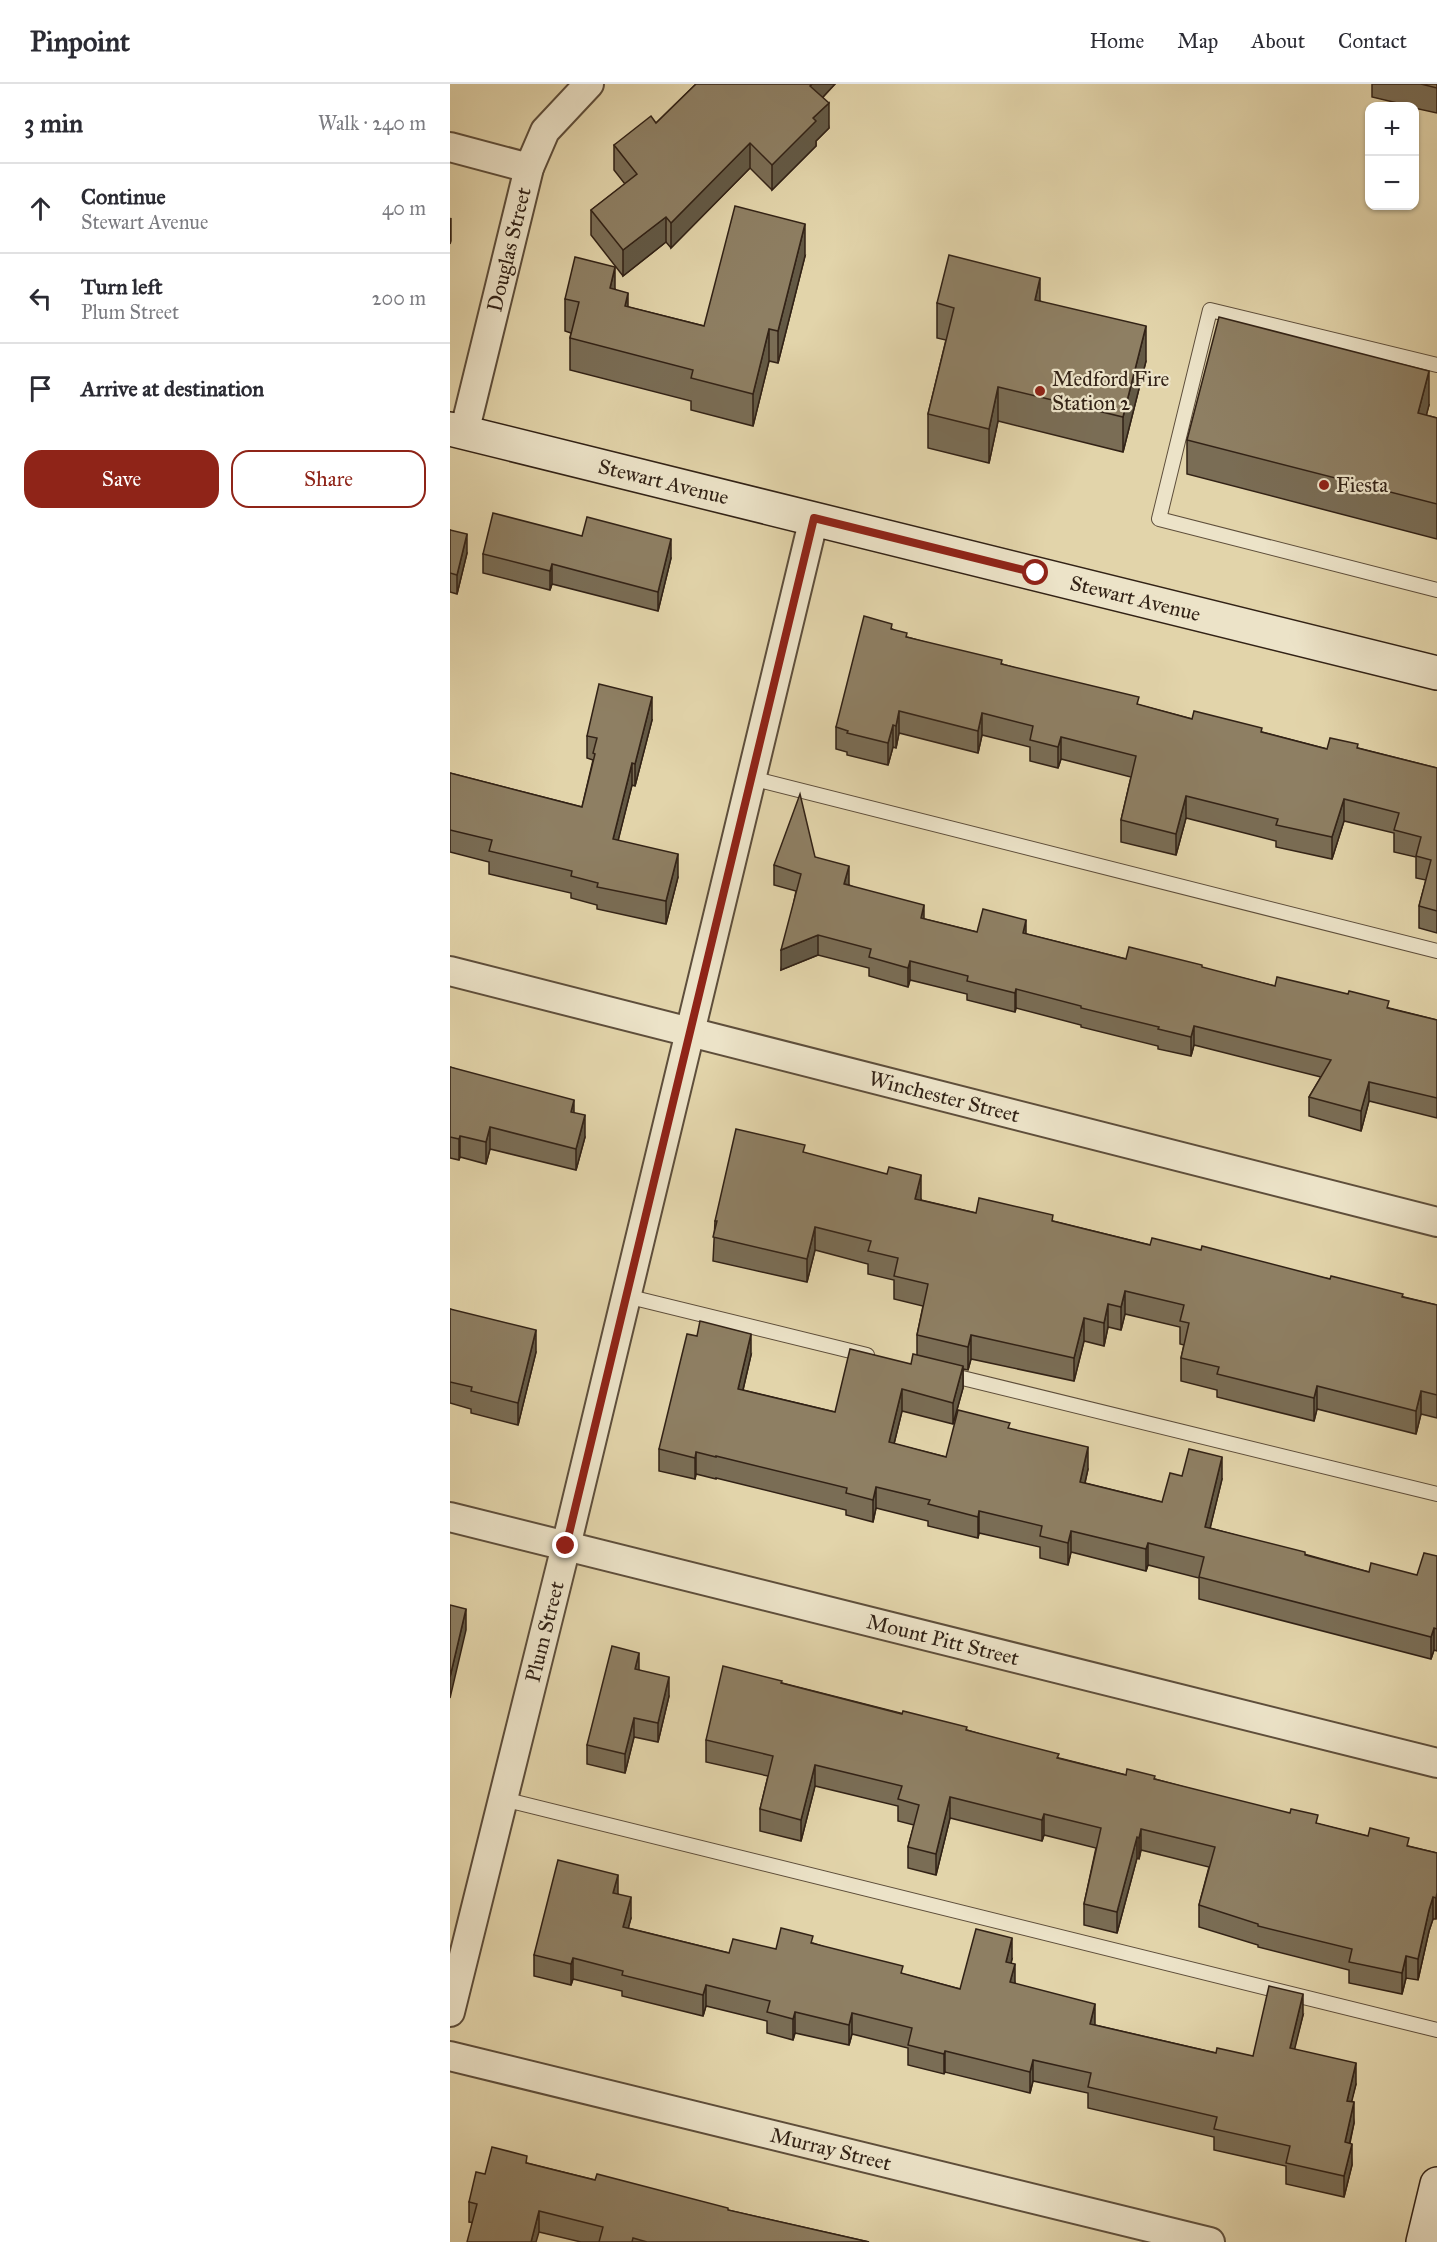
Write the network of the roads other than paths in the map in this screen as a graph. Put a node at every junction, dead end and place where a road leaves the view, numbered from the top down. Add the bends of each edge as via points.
1 (589, 84) edge
2 (450, 147) edge
3 (529, 168) junction
4 (1437, 365) edge
5 (457, 431) edge
6 (814, 518) junction
7 (1437, 590) edge
8 (1437, 673) edge
9 (751, 778) junction
10 (1437, 951) edge
11 (450, 971) edge
12 (690, 1031) junction
13 (1437, 1222) edge
14 (626, 1296) junction
15 (881, 1358) edge
16 (927, 1370) edge
17 (1437, 1494) edge
18 (450, 1517) edge
19 (566, 1546) junction
20 (1437, 1763) edge
21 (503, 1799) junction
22 (450, 2012) edge
23 (1437, 2030) edge
24 (450, 2056) edge
25 (1437, 2184) edge
26 (1210, 2242) edge
27 (1423, 2242) edge

1 - 3 street, Douglas Street via 545,131
2 - 3 street
3 - 5 street, Douglas Street
4 - 7 lane via 1210,310 1159,519
5 - 6 main road, Stewart Avenue
6 - 8 main road, Stewart Avenue
6 - 9 street, Plum Street
9 - 10 lane
9 - 12 street, Plum Street
11 - 12 street, Winchester Street
12 - 13 street, Winchester Street
12 - 14 street, Plum Street
14 - 15 lane
14 - 19 street, Plum Street
16 - 17 lane
18 - 19 street, Mount Pitt Street
19 - 20 street, Mount Pitt Street
19 - 21 street, Plum Street
21 - 22 street, Plum Street
21 - 23 lane
24 - 26 street, Murray Street
25 - 27 main road

